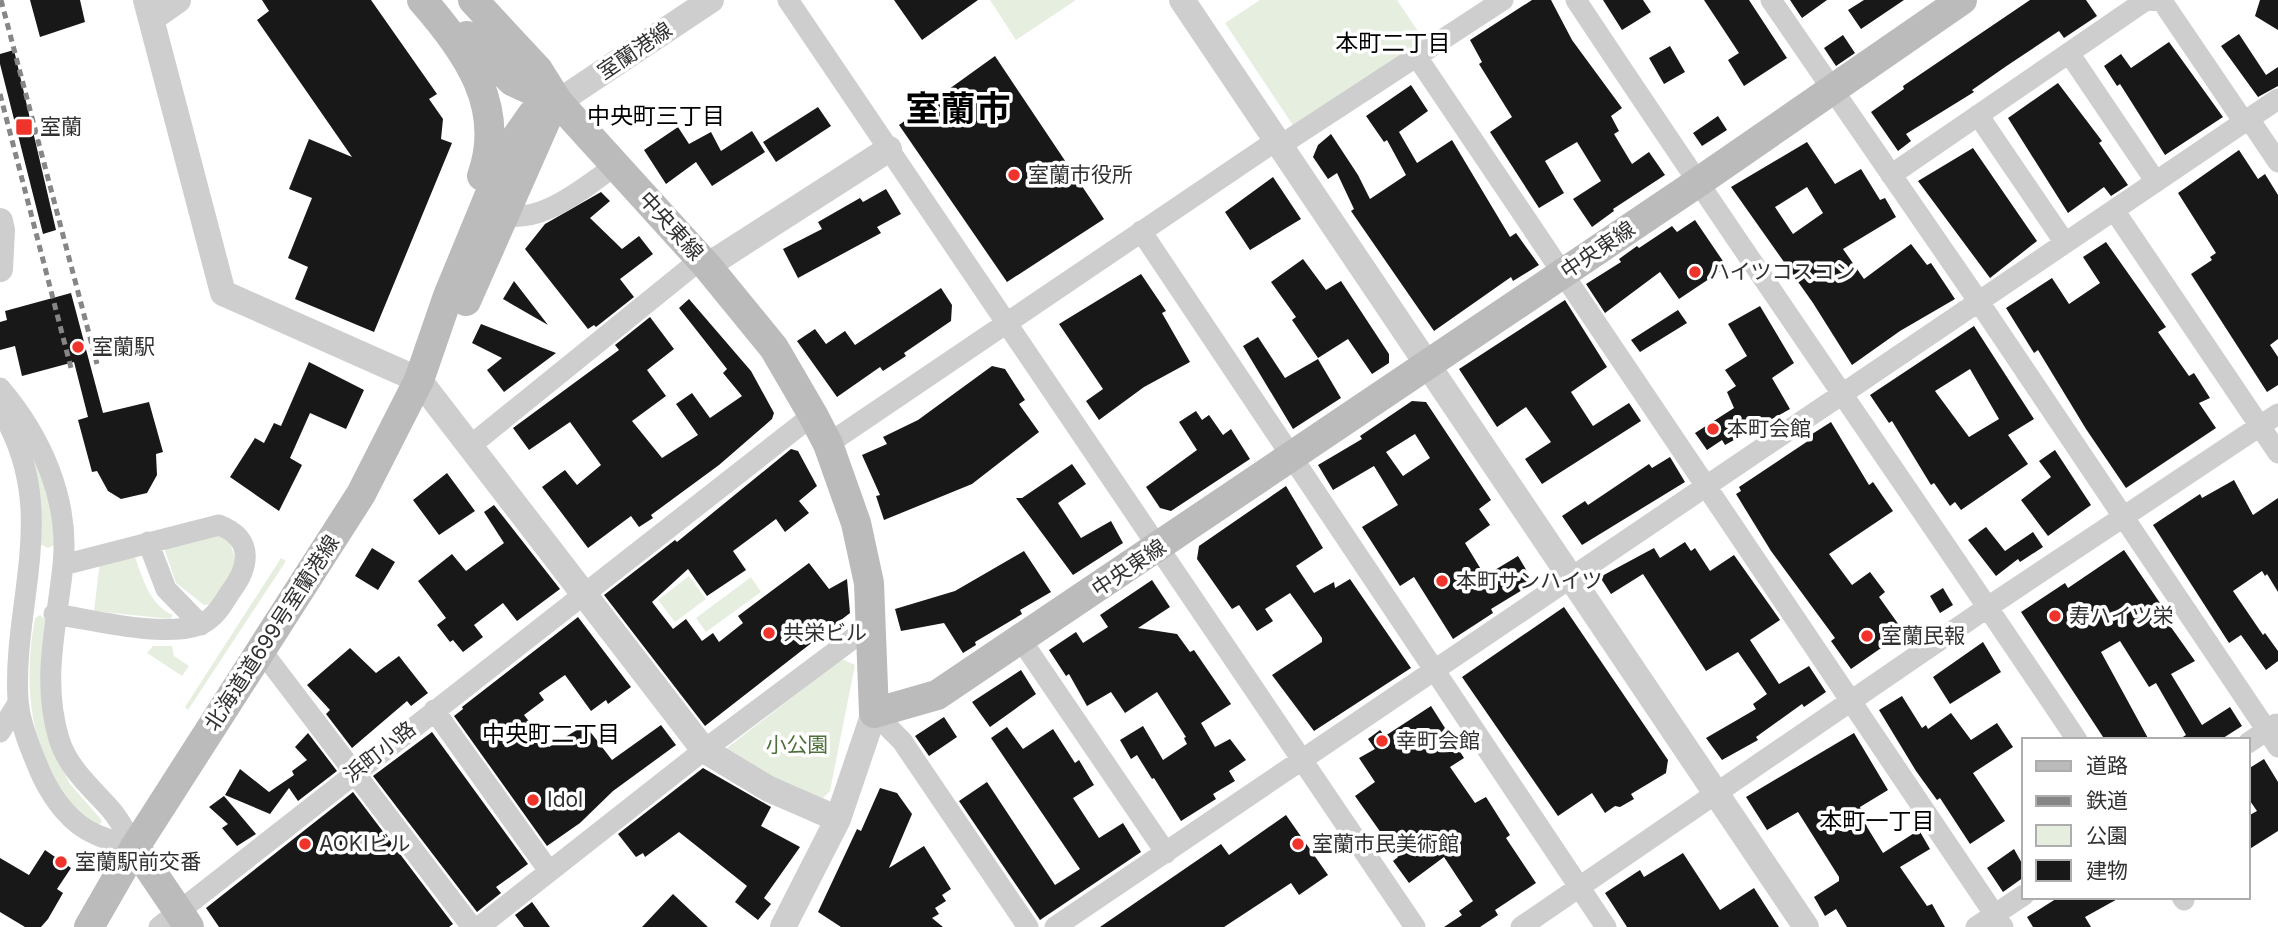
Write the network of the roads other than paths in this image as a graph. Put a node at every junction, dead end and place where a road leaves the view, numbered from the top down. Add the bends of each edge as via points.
1 (178, 0) edge
2 (422, 0) edge
3 (473, 0) edge
4 (711, 0) edge
5 (789, 0) edge
6 (1182, 0) edge
7 (1503, 0) edge
8 (1576, 0) edge
9 (1771, 0) edge
10 (1962, 0) edge
11 (148, 9) edge
12 (447, 29) junction
13 (2068, 53) junction
14 (1417, 57) junction
15 (1831, 88) junction
16 (2278, 99) edge
17 (558, 102) junction
18 (1978, 115) junction
19 (2246, 120) junction
20 (1279, 142) junction
21 (889, 149) junction
22 (2278, 162) edge
23 (616, 165) junction
24 (1891, 175) junction
25 (2156, 181) junction
26 (1697, 183) junction
27 (486, 209) junction
28 (2113, 211) junction
29 (0, 221) edge
30 (1142, 231) junction
31 (2065, 243) junction
32 (704, 262) junction
33 (0, 269) edge
34 (1563, 274) junction
35 (1979, 302) junction
36 (1005, 322) junction
37 (1427, 365) junction
38 (419, 380) junction
39 (0, 388) edge
40 (1844, 394) junction
41 (0, 409) edge
42 (2278, 414) edge
43 (813, 415) junction
44 (2260, 426) junction
45 (828, 444) junction
46 (470, 446) junction
47 (2278, 453) edge
48 (1292, 456) junction
49 (1706, 487) junction
50 (2123, 517) junction
51 (148, 542) junction
52 (1158, 548) junction
53 (63, 565) junction
54 (1572, 578) junction
55 (584, 594) junction
56 (1988, 607) junction
57 (54, 614) junction
58 (201, 625) junction
59 (871, 625) junction
60 (1021, 640) junction
61 (261, 650) junction
62 (1436, 670) junction
63 (1850, 702) junction
64 (18, 703) junction
65 (434, 710) junction
66 (874, 713) junction
67 (0, 732) edge
68 (2274, 734) edge
69 (2076, 738) edge
70 (2250, 742) edge
71 (704, 750) junction
72 (1304, 760) junction
73 (356, 770) junction
74 (1716, 794) junction
75 (838, 819) junction
76 (135, 848) junction
77 (1166, 853) junction
78 (549, 871) junction
79 (1580, 888) junction
80 (2022, 897) edge
81 (1999, 921) edge
82 (175, 922) edge
83 (89, 927) edge
84 (472, 927) edge
85 (479, 927) edge
86 (784, 927) edge
87 (1028, 927) edge
88 (1055, 927) edge
89 (1415, 927) edge
90 (1521, 927) edge
91 (1606, 927) edge
92 (1806, 927) edge
93 (1976, 927) edge

1 - 11 street
2 - 12 main road, 北海道道699号室蘭港線
3 - 17 main road via 538,70
4 - 17 street, 室蘭港線
5 - 21 street
6 - 20 street
7 - 14 street
8 - 26 street
9 - 15 street
10 - 15 main road, 中央東線
11 - 38 street via 223,293
12 - 17 main road, 北海道道699号室蘭港線 via 464,34 512,81
12 - 27 main road, 北海道道699号室蘭港線 via 478,75 491,126 484,172
13 - 18 street
13 - 19 street via 2146,0 2162,1
13 - 25 street
14 - 20 street
14 - 34 street
15 - 24 street
15 - 26 main road, 中央東線
16 - 19 street
17 - 23 main road, 中央東線
17 - 27 main road, 北海道道699号室蘭港線
18 - 24 street
18 - 31 street
19 - 22 street
19 - 25 street
20 - 30 street
20 - 37 street
21 - 32 street
21 - 36 street
23 - 27 street via 523,219
23 - 32 main road, 中央東線
24 - 35 street
25 - 28 street
26 - 34 main road, 中央東線
26 - 40 street
27 - 38 main road, 北海道道699号室蘭港線 via 439,290 439,330
28 - 31 street
28 - 44 street
29 - 33 street
30 - 36 street
30 - 48 street
31 - 35 street
32 - 43 main road, 中央東線 via 774,348
32 - 46 street
34 - 37 main road, 中央東線
34 - 49 street
35 - 40 street
35 - 50 street
36 - 45 street
36 - 52 street
37 - 48 main road, 中央東線
37 - 54 street
38 - 46 street
38 - 61 main road, 北海道道699号室蘭港線 via 361,494
39 - 53 street via 43,454 61,511
40 - 49 street
40 - 56 street
41 - 64 street via 20,448 31,511 18,650
42 - 44 street
43 - 45 main road, 中央東線
43 - 55 street, 浜町小路
44 - 47 street
44 - 50 street
45 - 59 main road, 中央東線 via 856,523 869,583
46 - 55 street
48 - 52 main road, 中央東線
48 - 62 street
49 - 54 street
49 - 63 street
50 - 56 street
50 - 68 street
51 - 53 street
51 - 58 street via 166,589
51 - 58 street via 219,525 243,542 243,573 218,611
52 - 60 main road, 中央東線
52 - 72 street
53 - 57 street
54 - 62 street
54 - 74 street
55 - 65 street, 浜町小路
55 - 71 street
56 - 63 street
56 - 69 street
57 - 58 street via 161,629
57 - 76 street via 49,676 60,741 69,761 113,813
59 - 66 main road, 中央東線
59 - 71 street
60 - 66 main road, 中央東線 via 937,695
60 - 77 street
61 - 73 street
61 - 76 main road, 北海道道699号室蘭港線
62 - 72 street
62 - 79 street
63 - 74 street
63 - 81 street
64 - 67 street
64 - 76 street via 35,761 54,797 94,834
65 - 73 street, 浜町小路
65 - 78 street
66 - 75 street
66 - 87 street via 902,741
68 - 70 street
71 - 75 street via 769,789
71 - 78 street
72 - 77 street
72 - 89 street
73 - 82 street, 浜町小路
73 - 84 street
74 - 79 street
74 - 92 street
75 - 86 street
76 - 82 main road
76 - 83 main road, 北海道道699号室蘭港線
77 - 88 street
78 - 85 street
79 - 90 street
79 - 91 street
80 - 81 street
81 - 93 street

